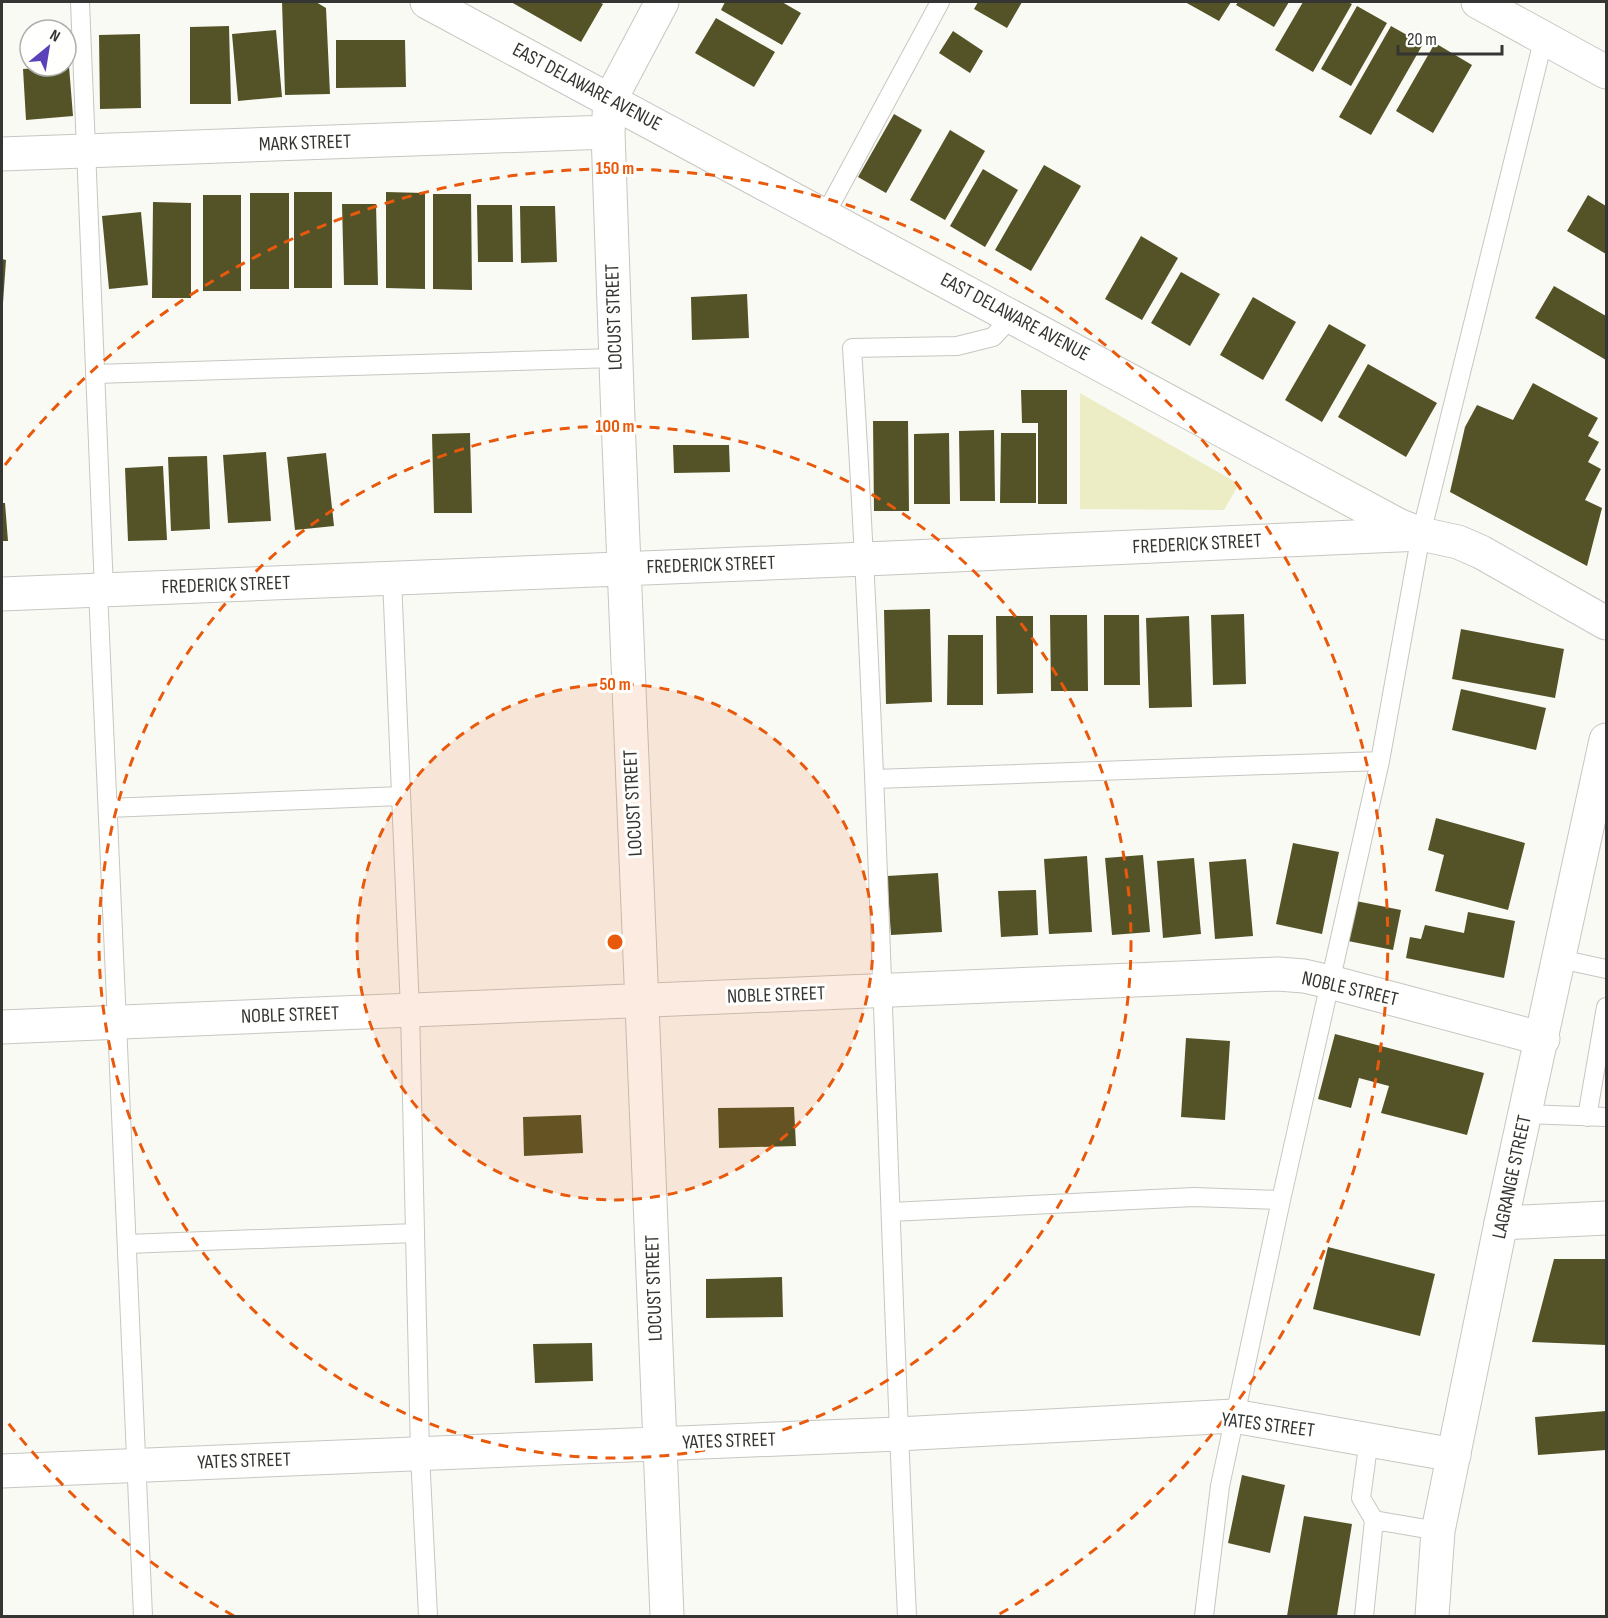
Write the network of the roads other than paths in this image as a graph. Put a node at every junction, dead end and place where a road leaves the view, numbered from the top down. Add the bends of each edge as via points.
1 (80, 2) edge
2 (427, 2) edge
3 (662, 2) edge
4 (940, 2) edge
5 (1478, 2) edge
6 (1544, 37) junction
7 (1606, 72) edge
8 (610, 100) junction
9 (608, 132) junction
10 (85, 151) junction
11 (2, 154) edge
12 (825, 215) junction
13 (1013, 316) junction
14 (615, 358) junction
15 (95, 374) junction
16 (1421, 534) junction
17 (866, 559) junction
18 (622, 569) junction
19 (392, 578) junction
20 (101, 590) junction
21 (2, 594) edge
22 (1606, 623) edge
23 (1606, 740) edge
24 (1380, 761) junction
25 (875, 778) junction
26 (401, 796) junction
27 (108, 808) junction
28 (1560, 959) junction
29 (1606, 969) edge
30 (1330, 982) junction
31 (884, 991) junction
32 (643, 1000) junction
33 (1606, 1007) edge
34 (410, 1010) junction
35 (117, 1022) junction
36 (2, 1026) edge
37 (1543, 1039) junction
38 (1526, 1114) junction
39 (1587, 1117) junction
40 (1606, 1117) edge
41 (1281, 1200) junction
42 (891, 1212) junction
43 (1606, 1218) edge
44 (1501, 1223) junction
45 (416, 1233) junction
46 (127, 1244) junction
47 (1234, 1416) junction
48 (898, 1434) junction
49 (1369, 1439) junction
50 (660, 1444) junction
51 (420, 1454) junction
52 (1454, 1455) junction
53 (137, 1465) junction
54 (2, 1471) edge
55 (1374, 1520) junction
56 (1438, 1531) junction
57 (143, 1617) edge
58 (428, 1617) edge
59 (667, 1617) edge
60 (907, 1617) edge
61 (1204, 1617) edge
62 (1364, 1617) edge
63 (1432, 1617) edge

1 - 10 lane
2 - 8 street, EAST DELAWARE AVENUE
3 - 8 street, LOCUST STREET
4 - 12 lane
5 - 6 street
6 - 7 street
6 - 16 lane
8 - 9 street, LOCUST STREET
8 - 12 street, EAST DELAWARE AVENUE
9 - 10 street, MARK STREET
9 - 14 street, LOCUST STREET
10 - 11 street, MARK STREET
10 - 15 lane
12 - 13 street, EAST DELAWARE AVENUE
13 - 16 street, EAST DELAWARE AVENUE
13 - 17 lane via 993,337 957,346 852,348
14 - 15 lane
14 - 18 street, LOCUST STREET
15 - 20 lane
16 - 17 street, FREDERICK STREET
16 - 22 street, EAST DELAWARE AVENUE via 1481,552
16 - 24 lane
17 - 18 street, FREDERICK STREET
17 - 25 lane
18 - 19 street, FREDERICK STREET
18 - 32 street, LOCUST STREET
19 - 20 street, FREDERICK STREET
19 - 26 lane
20 - 21 street, FREDERICK STREET
20 - 27 lane
23 - 28 street, LAGRANGE STREET
24 - 25 lane
24 - 30 lane
25 - 31 lane
26 - 27 lane
26 - 34 lane
27 - 35 lane
28 - 29 lane
28 - 37 street, LAGRANGE STREET
30 - 31 street, NOBLE STREET via 1278,975
30 - 37 street, NOBLE STREET
30 - 41 lane
31 - 32 street, NOBLE STREET
31 - 42 lane
32 - 34 street, NOBLE STREET
32 - 50 street, LOCUST STREET
33 - 39 lane
34 - 35 street, NOBLE STREET
34 - 45 lane
35 - 36 street, NOBLE STREET
35 - 46 lane
37 - 38 street, LAGRANGE STREET
38 - 39 lane
38 - 44 street, LAGRANGE STREET
39 - 40 lane
41 - 42 lane via 1194,1197
41 - 47 lane
42 - 48 lane
43 - 44 street
44 - 52 street, LAGRANGE STREET
45 - 46 lane
45 - 51 lane
46 - 53 lane
47 - 48 street, YATES STREET
47 - 49 street, YATES STREET
47 - 61 lane via 1220,1486
48 - 50 street, YATES STREET
48 - 60 lane
49 - 52 street, YATES STREET
49 - 55 lane via 1360,1498
50 - 51 street, YATES STREET
50 - 59 street, LOCUST STREET
51 - 53 street, YATES STREET
51 - 58 lane
52 - 56 street, LAGRANGE STREET
53 - 54 street, YATES STREET
53 - 57 lane
55 - 56 lane
55 - 62 lane
56 - 63 street, LAGRANGE STREET

